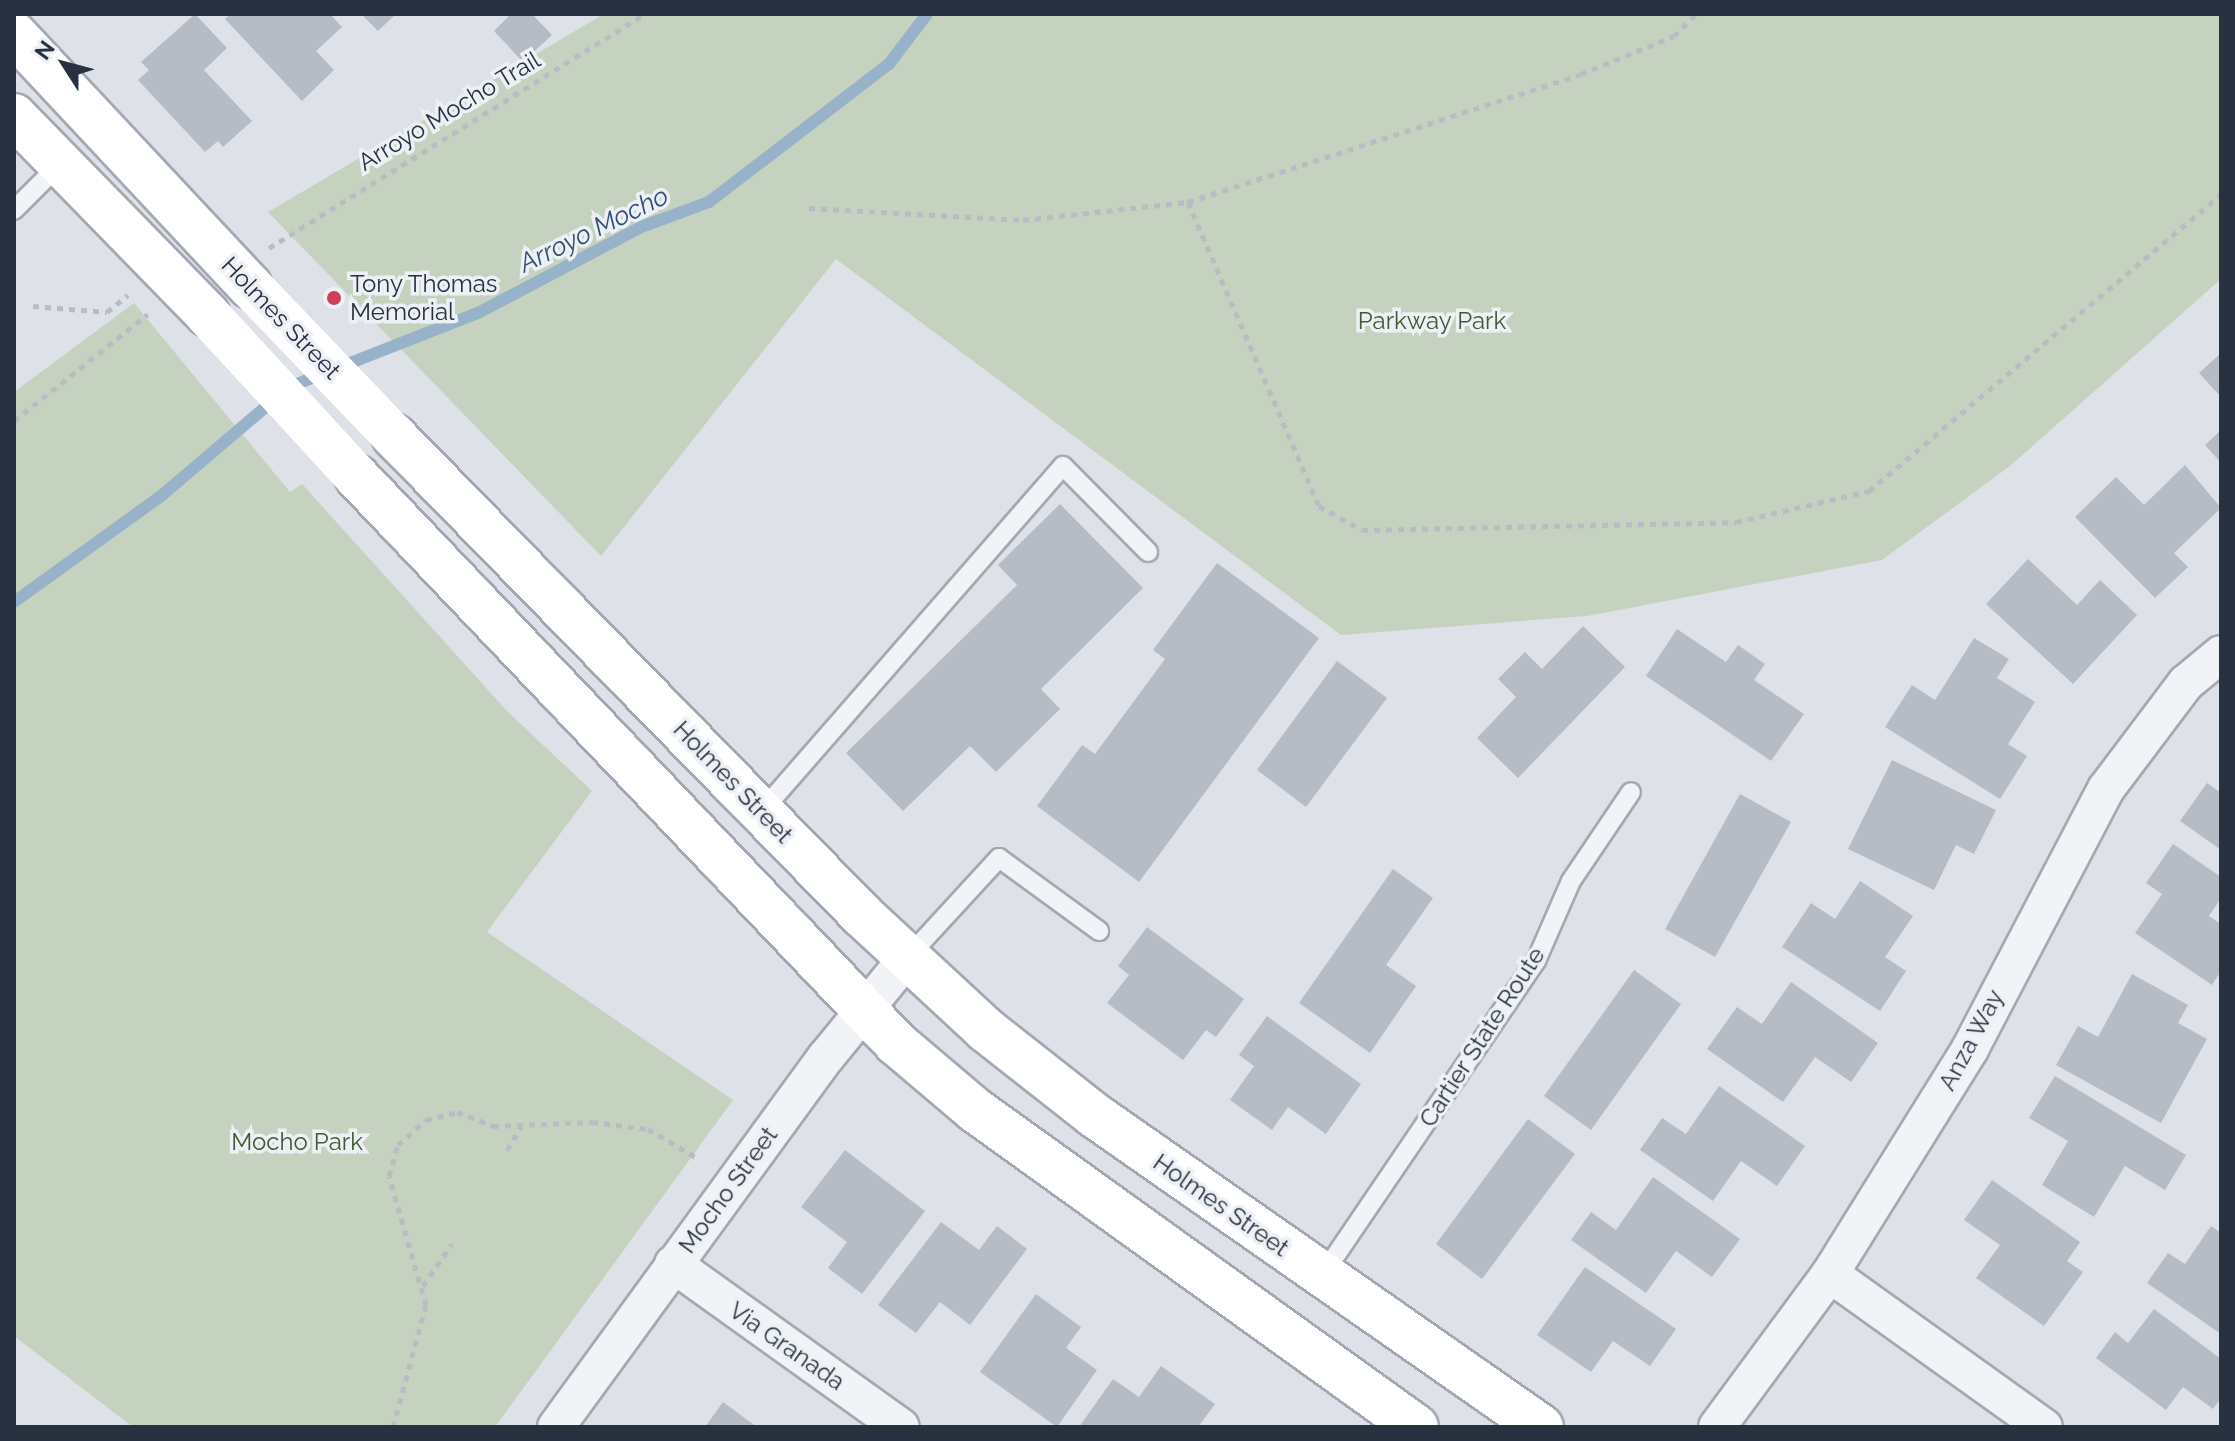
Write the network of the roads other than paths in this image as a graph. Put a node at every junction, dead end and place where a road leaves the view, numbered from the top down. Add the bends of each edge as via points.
1 (23, 14) edge
2 (14, 20) edge
3 (14, 34) edge
4 (14, 116) edge
5 (61, 163) junction
6 (14, 210) edge
7 (1148, 552) dead end
8 (2221, 654) edge
9 (1631, 792) dead end
10 (761, 812) junction
11 (1099, 931) dead end
12 (907, 958) junction
13 (863, 1010) junction
14 (673, 1264) junction
15 (1830, 1274) junction
16 (1321, 1276) junction
17 (556, 1427) edge
18 (901, 1427) edge
19 (1416, 1427) edge
20 (1541, 1427) edge
21 (1717, 1427) edge
22 (2044, 1427) edge

1 - 2 street
3 - 10 main road, Holmes Street, bridge via 394,436
4 - 5 main road, Holmes Street
5 - 6 lane
5 - 13 main road, Holmes Street, bridge
7 - 10 lane via 1063,466
8 - 15 street, Anza Way via 2186,683 2106,789 1970,1049
9 - 16 lane, Cartier State Route via 1571,881 1536,961
10 - 12 main road, Holmes Street
11 - 12 lane via 999,858
12 - 13 street, Mocho Street
12 - 16 main road, Holmes Street via 1029,1065
13 - 14 street, Mocho Street
13 - 19 main road, Holmes Street via 975,1110
14 - 17 street, Mocho Street
14 - 18 street, Via Granada
15 - 21 street, Anza Way
15 - 22 street
16 - 20 main road, Holmes Street

